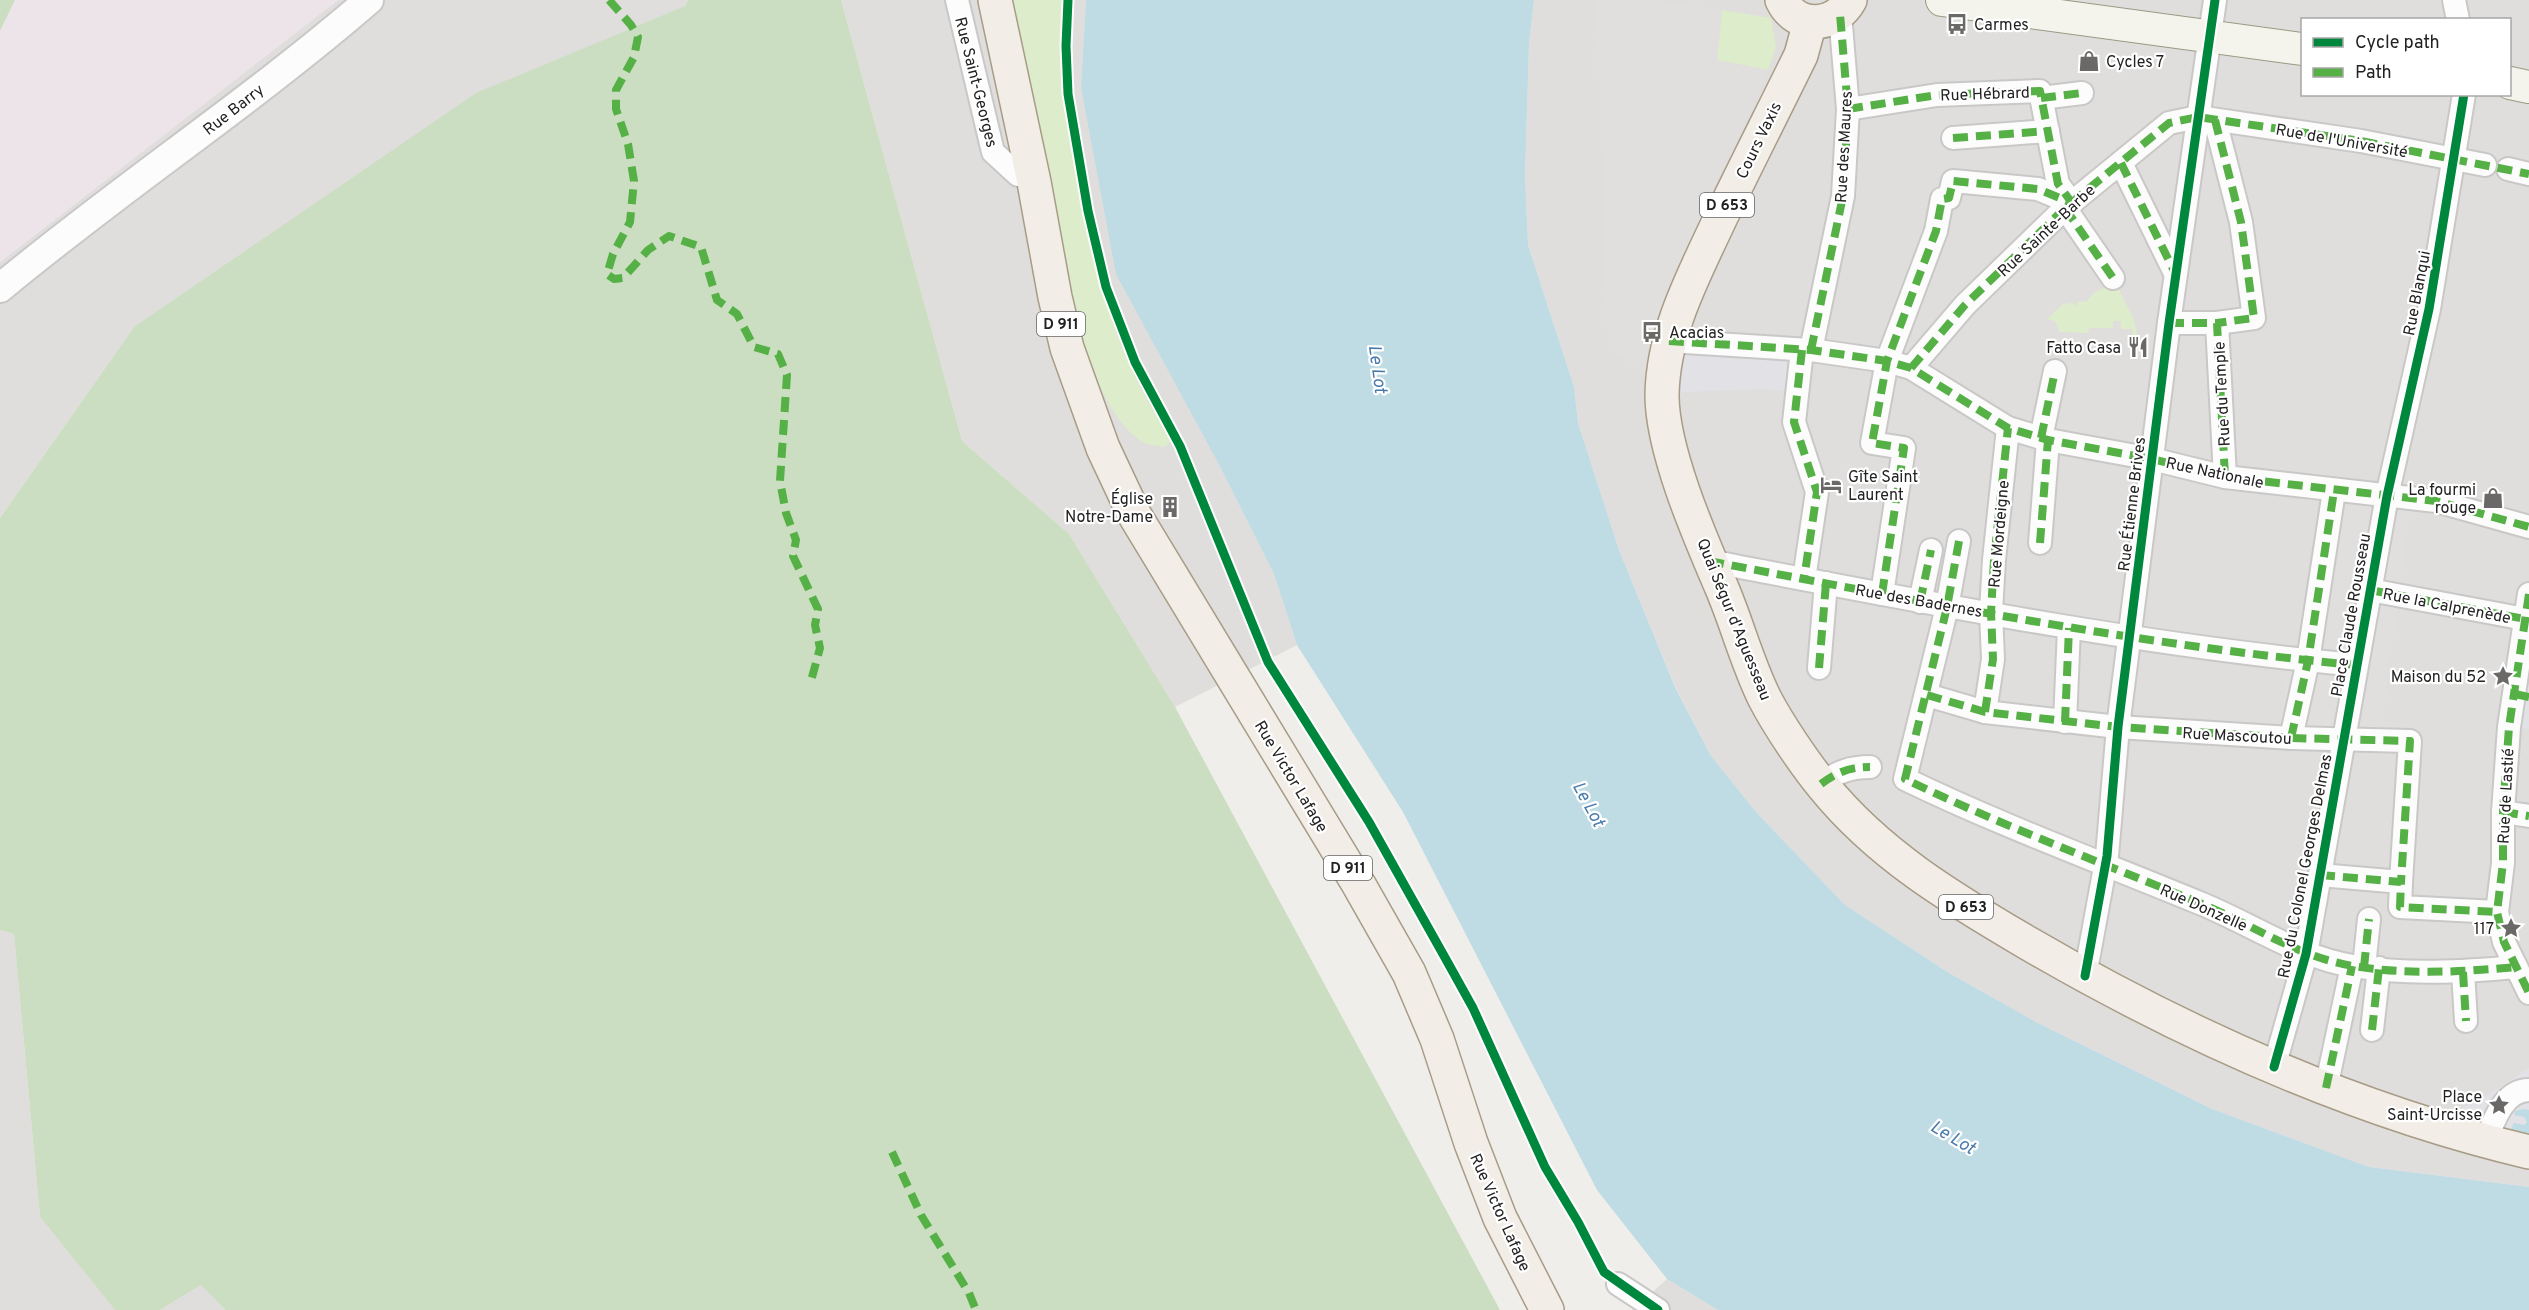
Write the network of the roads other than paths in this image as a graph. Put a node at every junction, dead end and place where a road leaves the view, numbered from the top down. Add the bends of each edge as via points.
1 (369, 0) edge
2 (957, 0) edge
3 (995, 0) edge
4 (1782, 0) edge
5 (1942, 0) edge
6 (2215, 0) edge
7 (2454, 0) edge
8 (1833, 12) edge
9 (2458, 18) edge
10 (2209, 36) junction
11 (2301, 49) edge
12 (2511, 82) edge
13 (2529, 87) edge
14 (2082, 93) dead end
15 (2464, 96) edge
16 (2041, 98) junction
17 (1848, 109) junction
18 (2207, 118) junction
19 (2048, 131) junction
20 (1953, 138) dead end
21 (2455, 161) junction
22 (2121, 163) junction
23 (2485, 165) dead end
24 (1033, 176) junction
25 (2069, 206) junction
26 (2175, 273) junction
27 (2113, 278) dead end
28 (0, 288) edge
29 (2169, 323) junction
30 (2217, 323) junction
31 (1669, 341) junction
32 (1806, 350) junction
33 (1887, 361) junction
34 (1911, 368) junction
35 (2055, 371) dead end
36 (1662, 393) joint
37 (2008, 428) junction
38 (2045, 439) junction
39 (1103, 448) joint
40 (2152, 459) junction
41 (2225, 477) junction
42 (2334, 491) junction
43 (2387, 496) junction
44 (2529, 527) edge
45 (1959, 541) dead end
46 (2040, 543) dead end
47 (1931, 550) dead end
48 (1709, 561) junction
49 (1815, 581) junction
50 (2370, 590) junction
51 (1882, 594) junction
52 (2529, 594) edge
53 (1920, 602) junction
54 (1947, 607) junction
55 (1991, 612) junction
56 (2525, 619) junction
57 (2069, 628) junction
58 (2129, 638) junction
59 (2301, 661) junction
60 (2356, 665) junction
61 (1819, 668) dead end
62 (1927, 695) junction
63 (1985, 711) junction
64 (2065, 722) junction
65 (2118, 727) junction
66 (2291, 738) junction
67 (2342, 740) junction
68 (1870, 767) dead end
69 (1821, 784) junction
70 (2503, 812) junction
71 (2529, 816) edge
72 (2106, 866) junction
73 (2320, 875) junction
74 (2401, 882) junction
75 (2497, 912) junction
76 (2369, 918) dead end
77 (2306, 954) junction
78 (2365, 967) junction
79 (2516, 967) junction
80 (2463, 972) junction
81 (2085, 976) junction
82 (2529, 993) edge
83 (2466, 1021) dead end
84 (2373, 1030) dead end
85 (2274, 1067) junction
86 (2326, 1088) junction
87 (2529, 1090) edge
88 (2486, 1140) junction
89 (2529, 1152) edge
90 (1618, 1284) dead end
91 (1547, 1310) edge
92 (1658, 1310) edge

1 - 28 street, Rue Barry via 328,36
2 - 24 street, Rue Saint-Georges via 993,152 1018,175
3 - 24 main road, Rue Saint-Georges / D 911
4 - 8 main road via 1790,12
5 - 10 main road
6 - 10 street, Rue Étienne Brives
7 - 9 street
8 - 17 street, Rue des Maures
8 - 31 main road, Cours Vaxis / D 653 via 1801,55 1694,274
10 - 11 main road
10 - 18 street, Rue Étienne Brives
12 - 13 main road
14 - 16 street
15 - 21 street, Rue Blanqui
16 - 17 street, Rue Hébrard via 2040,91 1937,95
16 - 19 street, Rue Hébrard
17 - 32 street, Rue des Maures via 1843,196
18 - 21 street, Rue de l'Université via 2361,141
18 - 22 street, Rue Sainte-Barbe via 2169,123
18 - 26 street, Rue Étienne Brives
18 - 30 street via 2241,222 2254,318
19 - 20 street
19 - 25 street, Rue Hébrard via 2058,184
21 - 23 street, Rue de l'Université
21 - 43 street, Rue Blanqui via 2429,309
22 - 25 street, Rue Sainte-Barbe
22 - 26 street
24 - 39 main road, Rue Saint-Georges / D 911 via 1067,348
25 - 27 street, Rue Hébrard
25 - 33 street via 2038,189 1953,181 1949,198 1942,199 1936,231
25 - 34 street, Rue Sainte-Barbe via 1965,305
26 - 29 street, Rue Étienne Brives
29 - 30 street, Rue du Temple
29 - 40 street, Rue Étienne Brives
30 - 41 street, Rue du Temple
31 - 32 street, Rue Nationale
31 - 36 main road, Cours Vaxis / D 653
32 - 33 street, Rue Nationale
32 - 49 street, Rue des Maures via 1794,422 1817,492
33 - 34 street, Rue Nationale
33 - 51 street via 1872,443 1904,448
34 - 37 street, Rue Nationale
35 - 38 street
36 - 48 main road, Quai Ségur d'Aguesseau / D 653 via 1665,435
37 - 38 street, Rue Nationale
37 - 55 street, Rue Mordeigne
38 - 40 street, Rue Nationale
38 - 46 street
39 - 91 main road, Rue Victor Lafage / D 911 via 1134,514 1409,973 1437,1039 1500,1218
40 - 41 street, Rue Nationale
40 - 58 street, Rue Étienne Brives
41 - 42 street, Rue Nationale
42 - 43 street, Rue Nationale
42 - 59 street
43 - 44 street, Rue Nationale via 2436,501
43 - 50 street, Place Claude Rousseau
45 - 54 street
47 - 53 street
48 - 49 street, Rue des Badernes
48 - 69 main road, Quai Ségur d'Aguesseau / D 653 via 1765,699
49 - 51 street, Rue des Badernes
49 - 61 street, Rue des Maures
50 - 56 street, Rue la Calprenède
50 - 60 street, Place Claude Rousseau
51 - 53 street, Rue des Badernes
52 - 56 street, Rue de Lastié
53 - 54 street, Rue des Badernes
54 - 55 street, Rue des Badernes
54 - 62 street
55 - 57 street, Rue des Badernes
55 - 63 street, Rue Mordeigne via 1994,659
56 - 70 street, Rue de Lastié via 2509,727
57 - 58 street, Rue des Badernes
57 - 64 street
58 - 59 street, Place Claude Rousseau
58 - 65 street, Rue Étienne Brives
59 - 60 street, Place Claude Rousseau
59 - 66 street
60 - 67 street, Place Claude Rousseau
62 - 63 street, Rue Mascoutou
62 - 72 street, Rue Donzelle via 1905,779
63 - 64 street, Rue Mascoutou
64 - 65 street, Rue Mascoutou
65 - 66 street, Rue Mascoutou
65 - 72 street, Rue Étienne Brives
66 - 67 street, Rue Mascoutou
67 - 73 street, Rue du Colonel Georges Delmas
67 - 74 street, Rue Mascoutou via 2410,741
68 - 69 street via 1835,774
69 - 81 main road, Quai Ségur d'Aguesseau / D 653 via 1853,820 1910,869 1954,900
70 - 71 street
70 - 75 street, Rue de Lastié via 2503,863
72 - 77 street, Rue Donzelle via 2204,905
72 - 81 street, Rue Étienne Brives
73 - 74 street
73 - 77 street, Rue du Colonel Georges Delmas
74 - 75 street, Rue Mascoutou via 2400,907
75 - 79 street, Rue de Lastié via 2504,942
76 - 78 street
77 - 78 street, Rue Donzelle
77 - 85 street, Rue du Colonel Georges Delmas
78 - 80 street, Rue Donzelle
78 - 84 street
78 - 86 street
79 - 80 street, Rue Donzelle
79 - 82 street, Rue de Lastié
80 - 83 street
81 - 85 main road, Quai Ségur d'Aguesseau / D 653
85 - 86 main road, Quai Ségur d'Aguesseau / D 653
86 - 88 main road, Quai Ségur d'Aguesseau / D 653
87 - 88 street via 2519,1090 2508,1099
88 - 89 main road, Quai Ségur d'Aguesseau / D 653
90 - 92 street

